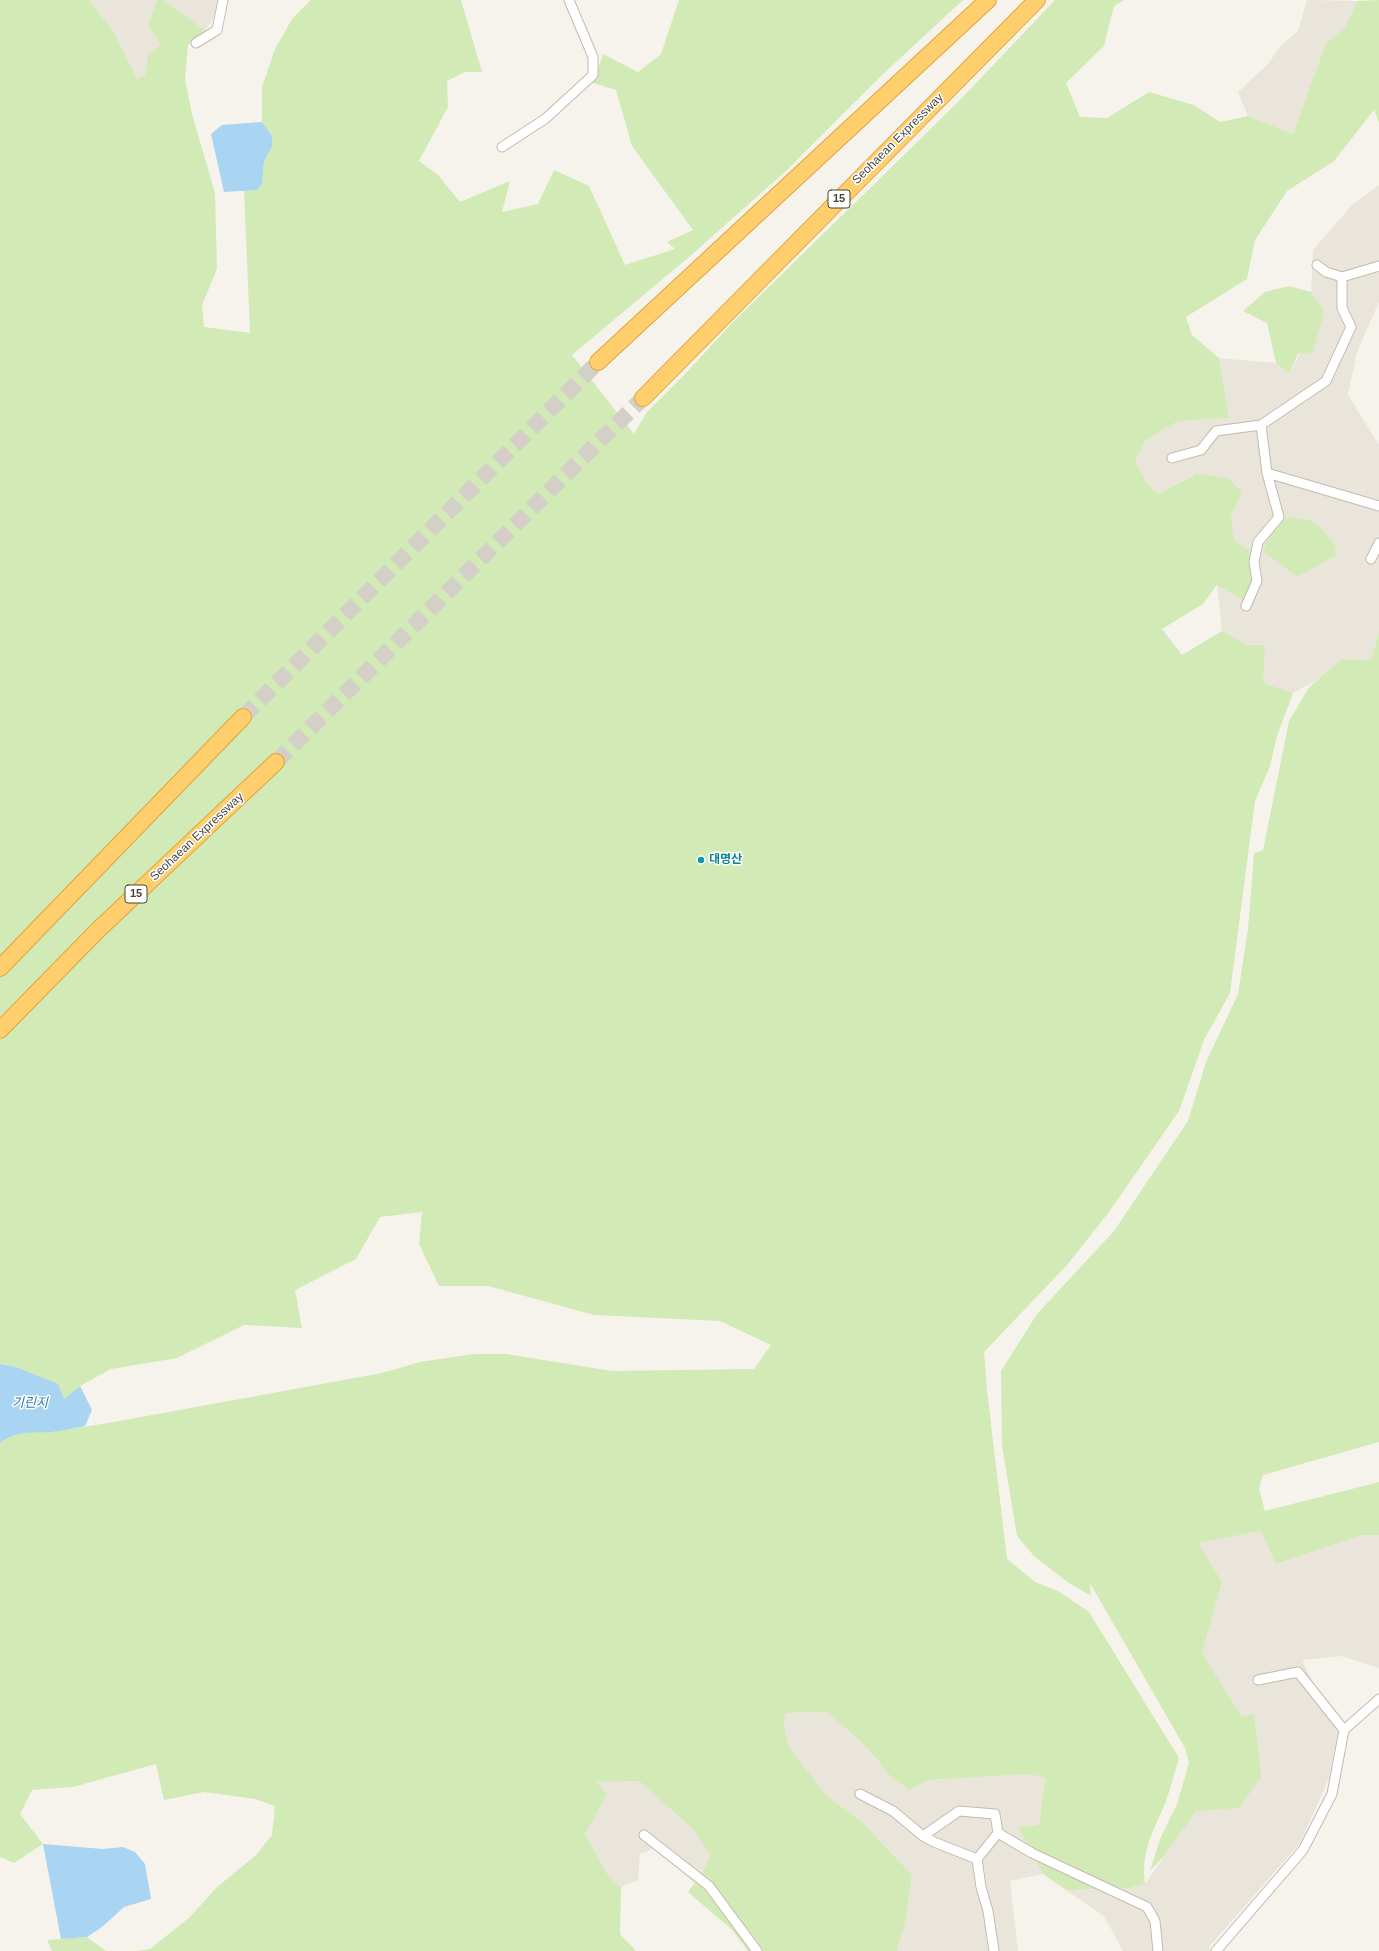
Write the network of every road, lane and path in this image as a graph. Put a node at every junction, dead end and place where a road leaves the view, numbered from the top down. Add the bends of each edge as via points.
1 (223, 0) edge
2 (569, 0) edge
3 (988, 0) edge
4 (1037, 0) edge
5 (196, 43) dead end
6 (502, 147) dead end
7 (1318, 265) dead end
8 (1379, 266) edge
9 (1342, 277) junction
10 (598, 362) tunnel mouth
11 (642, 398) tunnel mouth
12 (1261, 425) junction
13 (1172, 458) dead end
14 (1267, 473) junction
15 (1379, 506) edge
16 (1379, 543) edge
17 (1371, 559) dead end
18 (1246, 606) dead end
19 (243, 717) tunnel mouth
20 (276, 762) tunnel mouth
21 (0, 968) edge
22 (0, 1030) edge
23 (1258, 1680) dead end
24 (1379, 1699) edge
25 (1344, 1730) junction
26 (860, 1794) dead end
27 (998, 1833) junction
28 (644, 1835) dead end
29 (923, 1836) junction
30 (977, 1859) junction
31 (757, 1951) edge
32 (994, 1951) edge
33 (1158, 1951) edge
34 (1216, 1951) edge

1 - 5 street via 217,30
2 - 6 street via 593,57 593,75 545,119
3 - 10 highway
4 - 11 highway, Seohaean Expressway / 15
7 - 9 street via 1326,272
8 - 9 street
9 - 12 street via 1342,308 1351,327 1326,381
12 - 13 street via 1216,431 1201,450
12 - 14 street
14 - 15 street
14 - 18 street via 1279,517 1258,542 1254,562 1258,581
16 - 17 street
19 - 21 highway
20 - 22 highway, Seohaean Expressway / 15 via 98,930
23 - 25 street via 1298,1672
24 - 25 street
25 - 34 street via 1332,1794 1303,1850
26 - 29 street via 893,1811
27 - 29 street via 995,1814 959,1811
27 - 30 street
27 - 33 street via 1032,1853 1147,1907 1155,1921
28 - 31 street via 709,1886
29 - 30 street
30 - 32 street

